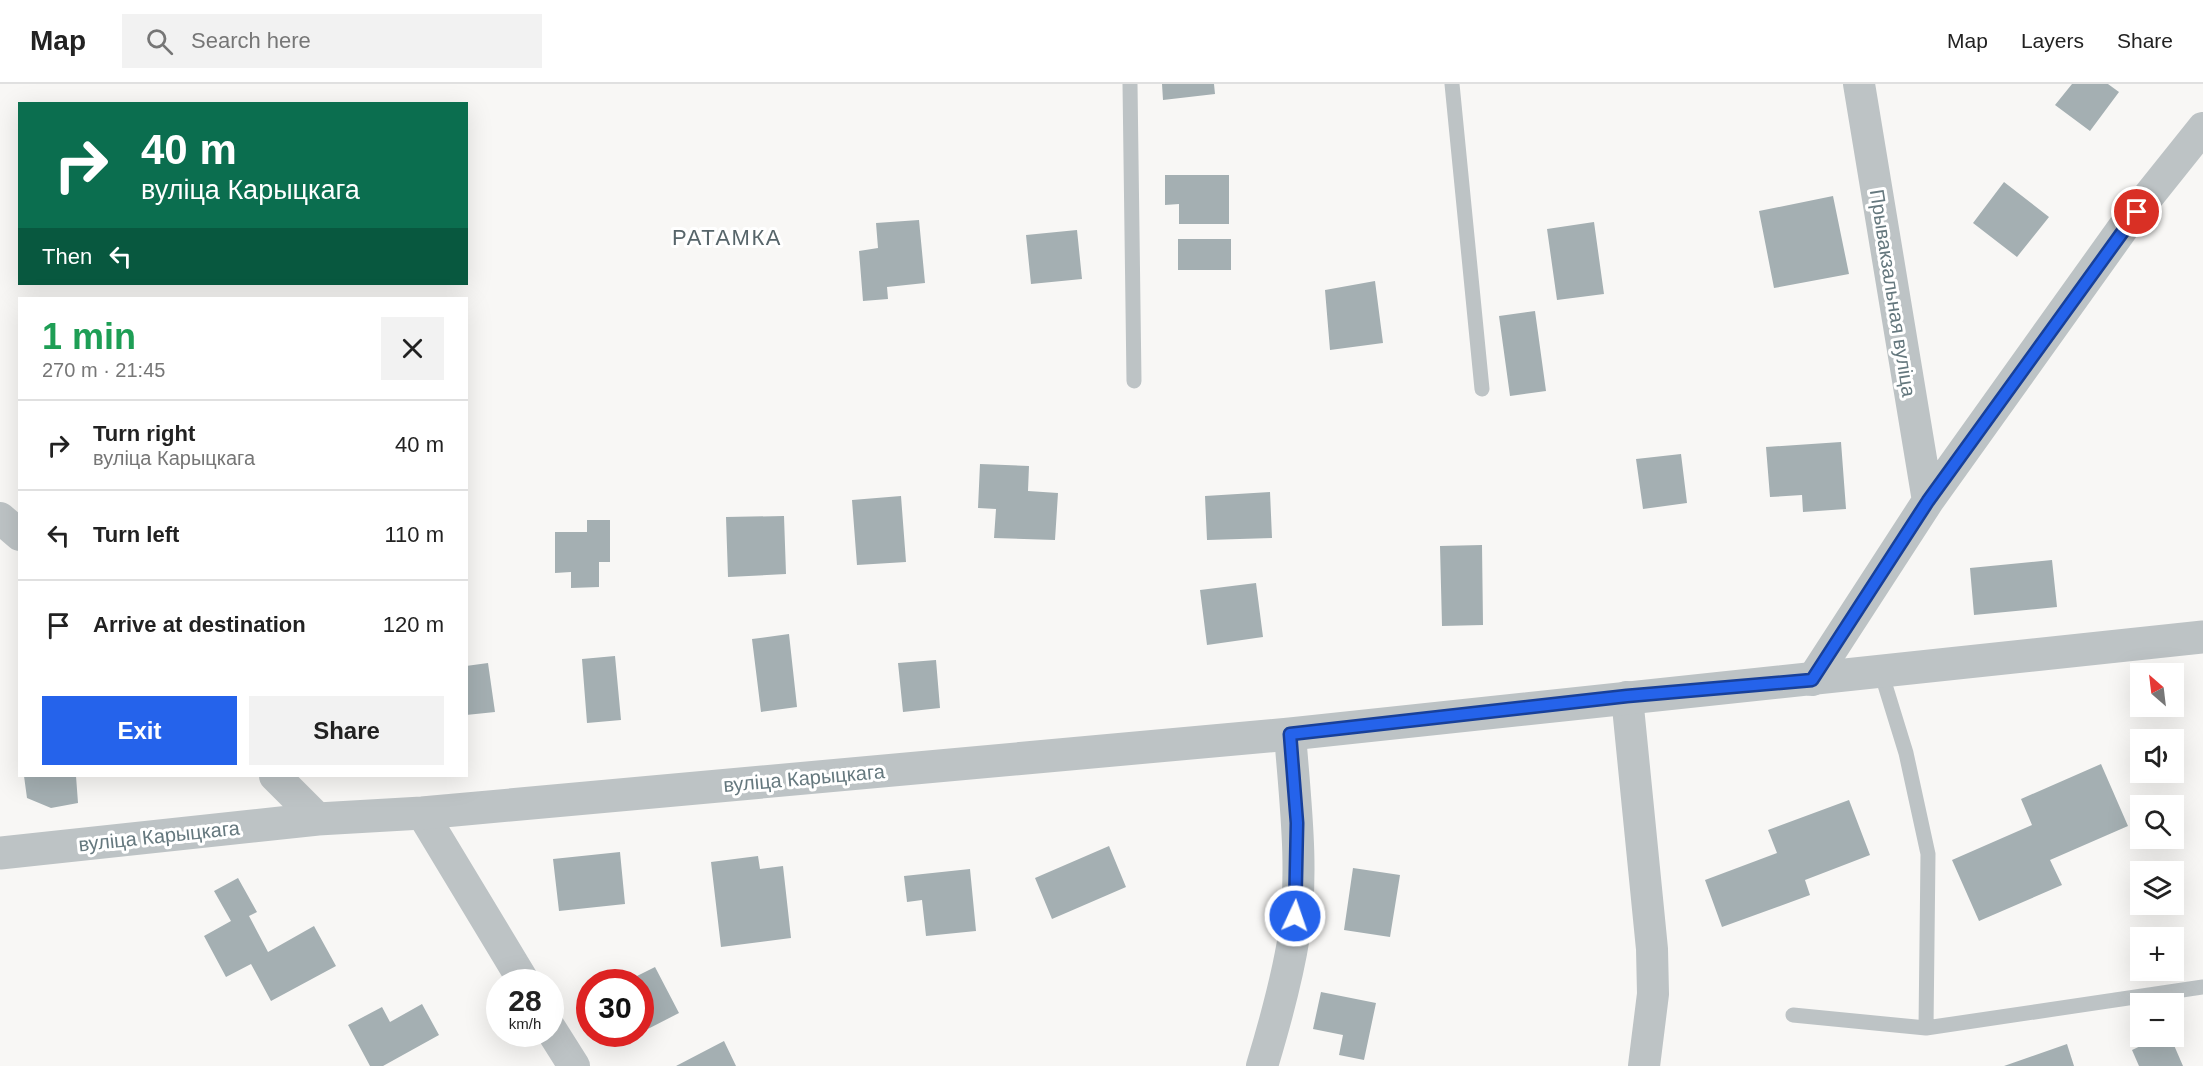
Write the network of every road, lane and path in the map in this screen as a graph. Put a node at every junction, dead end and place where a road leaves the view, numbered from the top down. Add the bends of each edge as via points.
1 (1130, 84) edge
2 (1452, 84) edge
3 (1859, 84) edge
4 (2203, 128) edge
5 (1134, 381) dead end
6 (1482, 389) dead end
7 (1928, 501) junction
8 (0, 518) edge
9 (18, 534) edge
10 (2203, 637) edge
11 (1881, 672) junction
12 (1812, 680) junction
13 (1627, 696) junction
14 (1290, 734) junction
15 (276, 777) edge
16 (422, 813) junction
17 (318, 819) junction
18 (0, 853) edge
19 (516, 969) edge
20 (2203, 987) edge
21 (1793, 1015) dead end
22 (1926, 1028) junction
23 (562, 1047) edge
24 (574, 1066) edge
25 (1262, 1066) edge
26 (1644, 1066) edge

1 - 5 lane
2 - 6 lane
3 - 7 street, Прывакзальная вуліца
4 - 7 street via 2123,228
7 - 12 street
8 - 9 street
10 - 11 street, вуліца Карыцкага
11 - 12 street, вуліца Карыцкага
11 - 22 lane via 1906,753 1928,854
12 - 13 street, вуліца Карыцкага
13 - 14 street, вуліца Карыцкага
13 - 26 street via 1652,949 1653,994
14 - 16 street, вуліца Карыцкага
14 - 25 street via 1297,823 1294,935 1281,1002
15 - 17 street
16 - 17 street, вуліца Карыцкага
16 - 19 street
17 - 18 street, вуліца Карыцкага
20 - 22 lane
21 - 22 lane
23 - 24 street

